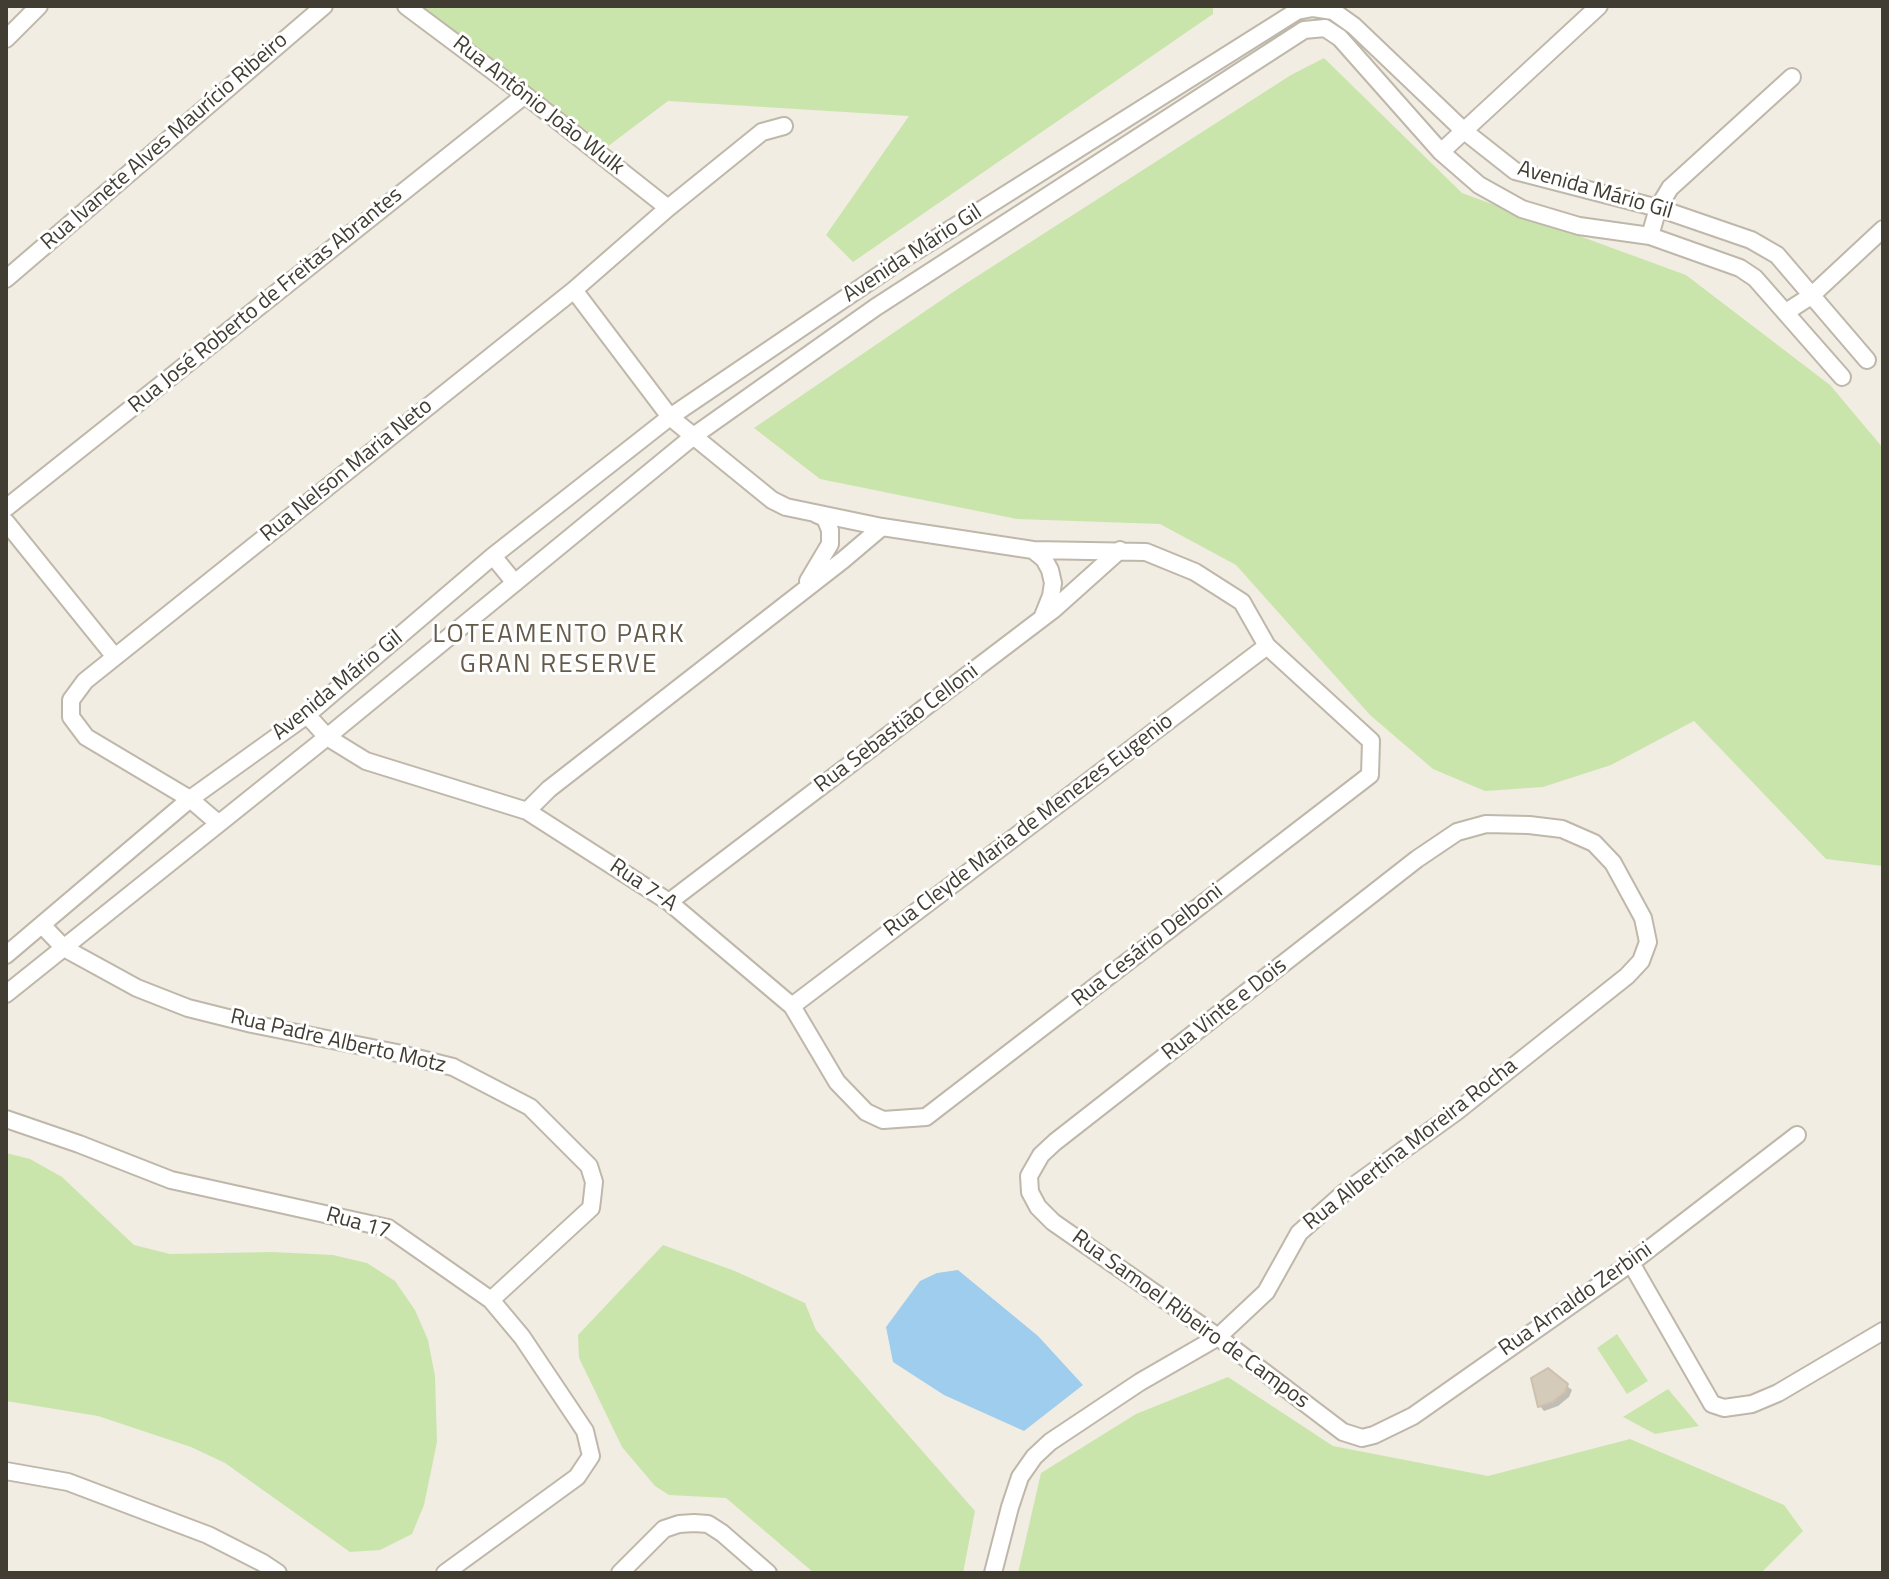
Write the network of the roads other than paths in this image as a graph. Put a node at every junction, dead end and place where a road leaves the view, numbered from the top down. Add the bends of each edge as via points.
1 (39, 6) edge
2 (324, 6) edge
3 (406, 6) edge
4 (1599, 6) edge
5 (1336, 9) edge
6 (1325, 28) junction
7 (6, 39) edge
8 (1792, 77) dead end
9 (1190, 78) junction
10 (525, 95) junction
11 (1201, 95) junction
12 (784, 126) dead end
13 (1463, 130) junction
14 (1441, 152) junction
15 (1054, 164) junction
16 (1066, 182) junction
17 (668, 208) junction
18 (1658, 208) junction
19 (1883, 229) edge
20 (1650, 236) junction
21 (6, 279) edge
22 (863, 286) junction
23 (574, 290) junction
24 (1811, 296) junction
25 (876, 307) junction
26 (1786, 312) junction
27 (1867, 360) dead end
28 (1842, 377) dead end
29 (670, 417) junction
30 (695, 435) junction
31 (6, 508) edge
32 (814, 513) junction
33 (6, 522) edge
34 (882, 527) junction
35 (1033, 550) junction
36 (1120, 550) junction
37 (493, 556) junction
38 (515, 583) junction
39 (801, 593) junction
40 (1043, 618) junction
41 (1267, 646) junction
42 (115, 657) junction
43 (307, 715) junction
44 (327, 737) junction
45 (190, 799) junction
46 (527, 811) junction
47 (218, 823) junction
48 (1457, 832) joint
49 (669, 902) junction
50 (43, 926) junction
51 (64, 948) junction
52 (6, 955) edge
53 (6, 994) edge
54 (792, 1006) junction
55 (926, 1117) joint
56 (6, 1119) edge
57 (1797, 1135) dead end
58 (1038, 1207) joint
59 (1631, 1263) junction
60 (491, 1300) junction
61 (1883, 1331) edge
62 (1218, 1337) junction
63 (1343, 1432) joint
64 (6, 1471) edge
65 (278, 1573) edge
66 (445, 1573) edge
67 (620, 1573) edge
68 (768, 1573) edge
69 (993, 1573) edge

1 - 7 street
2 - 21 street, Rua lvanete Alves Maurício Ribeiro
3 - 10 street, Rua Antônio João Wulk
4 - 13 street
5 - 6 street
5 - 9 street, Avenida Mário Gil via 1297,11
5 - 13 street, Avenida Mário Gil
6 - 11 street, Avenida Mário Gil via 1304,30
6 - 14 street, Avenida Mário Gil via 1340,38
8 - 18 street via 1670,188
9 - 11 street
9 - 15 street, Avenida Mário Gil
10 - 17 street, Rua Antônio João Wulk
10 - 31 street, Rua José Roberto de Freitas Abrantes
11 - 16 street, Avenida Mário Gil
12 - 17 street, Rua Nelson Maria Neto via 762,132
13 - 14 street
13 - 18 street, Avenida Mário Gil via 1515,171
14 - 20 street, Avenida Mário Gil via 1479,185 1522,209 1579,226
15 - 16 street
15 - 22 street, Avenida Mário Gil
16 - 25 street, Avenida Mário Gil
17 - 23 street, Rua Nelson Maria Neto
18 - 20 street
18 - 24 street, Avenida Mário Gil via 1751,240 1777,255
19 - 24 street
20 - 26 street, Avenida Mário Gil via 1740,268
22 - 25 street
22 - 29 street, Avenida Mário Gil
23 - 29 street
23 - 42 street, Rua Nelson Maria Neto
24 - 26 street
24 - 27 street, Avenida Mário Gil
25 - 30 street, Avenida Mário Gil
26 - 28 street, Avenida Mário Gil
29 - 30 street
29 - 37 street, Avenida Mário Gil
30 - 32 street via 772,500
30 - 38 street, Avenida Mário Gil
32 - 34 street
32 - 39 street via 825,518 830,544
33 - 42 street
34 - 35 street
34 - 39 street
35 - 36 street
35 - 40 street via 1044,559 1053,583
36 - 40 street, Rua Sebastião Celloni
36 - 41 street via 1146,552 1195,572 1242,602
37 - 38 street
37 - 43 street, Avenida Mário Gil
38 - 44 street, Avenida Mário Gil
39 - 46 street
40 - 49 street, Rua Sebastião Celloni
41 - 54 street, Rua Cleyde Maria de Menezes Eugenio
41 - 55 street, Rua Cesário Delboni via 1371,741 1370,775
42 - 45 street, Rua Nelson Maria Neto via 71,700 71,717 86,737
43 - 44 street, Rua 7-A
43 - 45 street, Avenida Mário Gil
44 - 46 street, Rua 7-A via 366,761
44 - 47 street, Avenida Mário Gil
45 - 47 street, Rua Nelson Maria Neto
45 - 50 street, Avenida Mário Gil
46 - 49 street, Rua 7-A
47 - 51 street, Avenida Mário Gil
48 - 58 street, Rua Vinte e Dois via 1055,1142 1029,1176
48 - 62 street, Rua Albertina Moreira Rocha via 1486,824 1529,825 1562,829 1594,843 1613,863 1643,918 1647,951 1627,976 1299,1233 1266,1292
49 - 54 street, Rua 7-A
50 - 51 street, Rua Padre Alberto Motz
50 - 52 street, Avenida Mário Gil
51 - 53 street, Avenida Mário Gil
51 - 60 street, Rua Padre Alberto Motz via 137,988 188,1008 453,1067 530,1107 589,1166 594,1182 591,1208
54 - 55 street, Rua 7-A via 837,1082 866,1112 883,1120
56 - 60 street, Rua 17 via 171,1180 388,1228
57 - 59 street, Rua Arnaldo Zerbini
58 - 62 street, Rua Samoel Ribeiro de Campos
59 - 61 street via 1712,1404 1724,1408 1778,1393
59 - 63 street, Rua Arnaldo Zerbini via 1413,1416 1362,1438
60 - 66 street, Rua 17 via 585,1431 591,1456 577,1477
62 - 63 street, Rua Samoel Ribeiro de Campos
62 - 69 street, Rua Albertina Moreira Rocha via 1081,1420 1034,1457 1020,1477
64 - 65 street via 68,1482 208,1535
67 - 68 street via 664,1529 694,1523 722,1533

